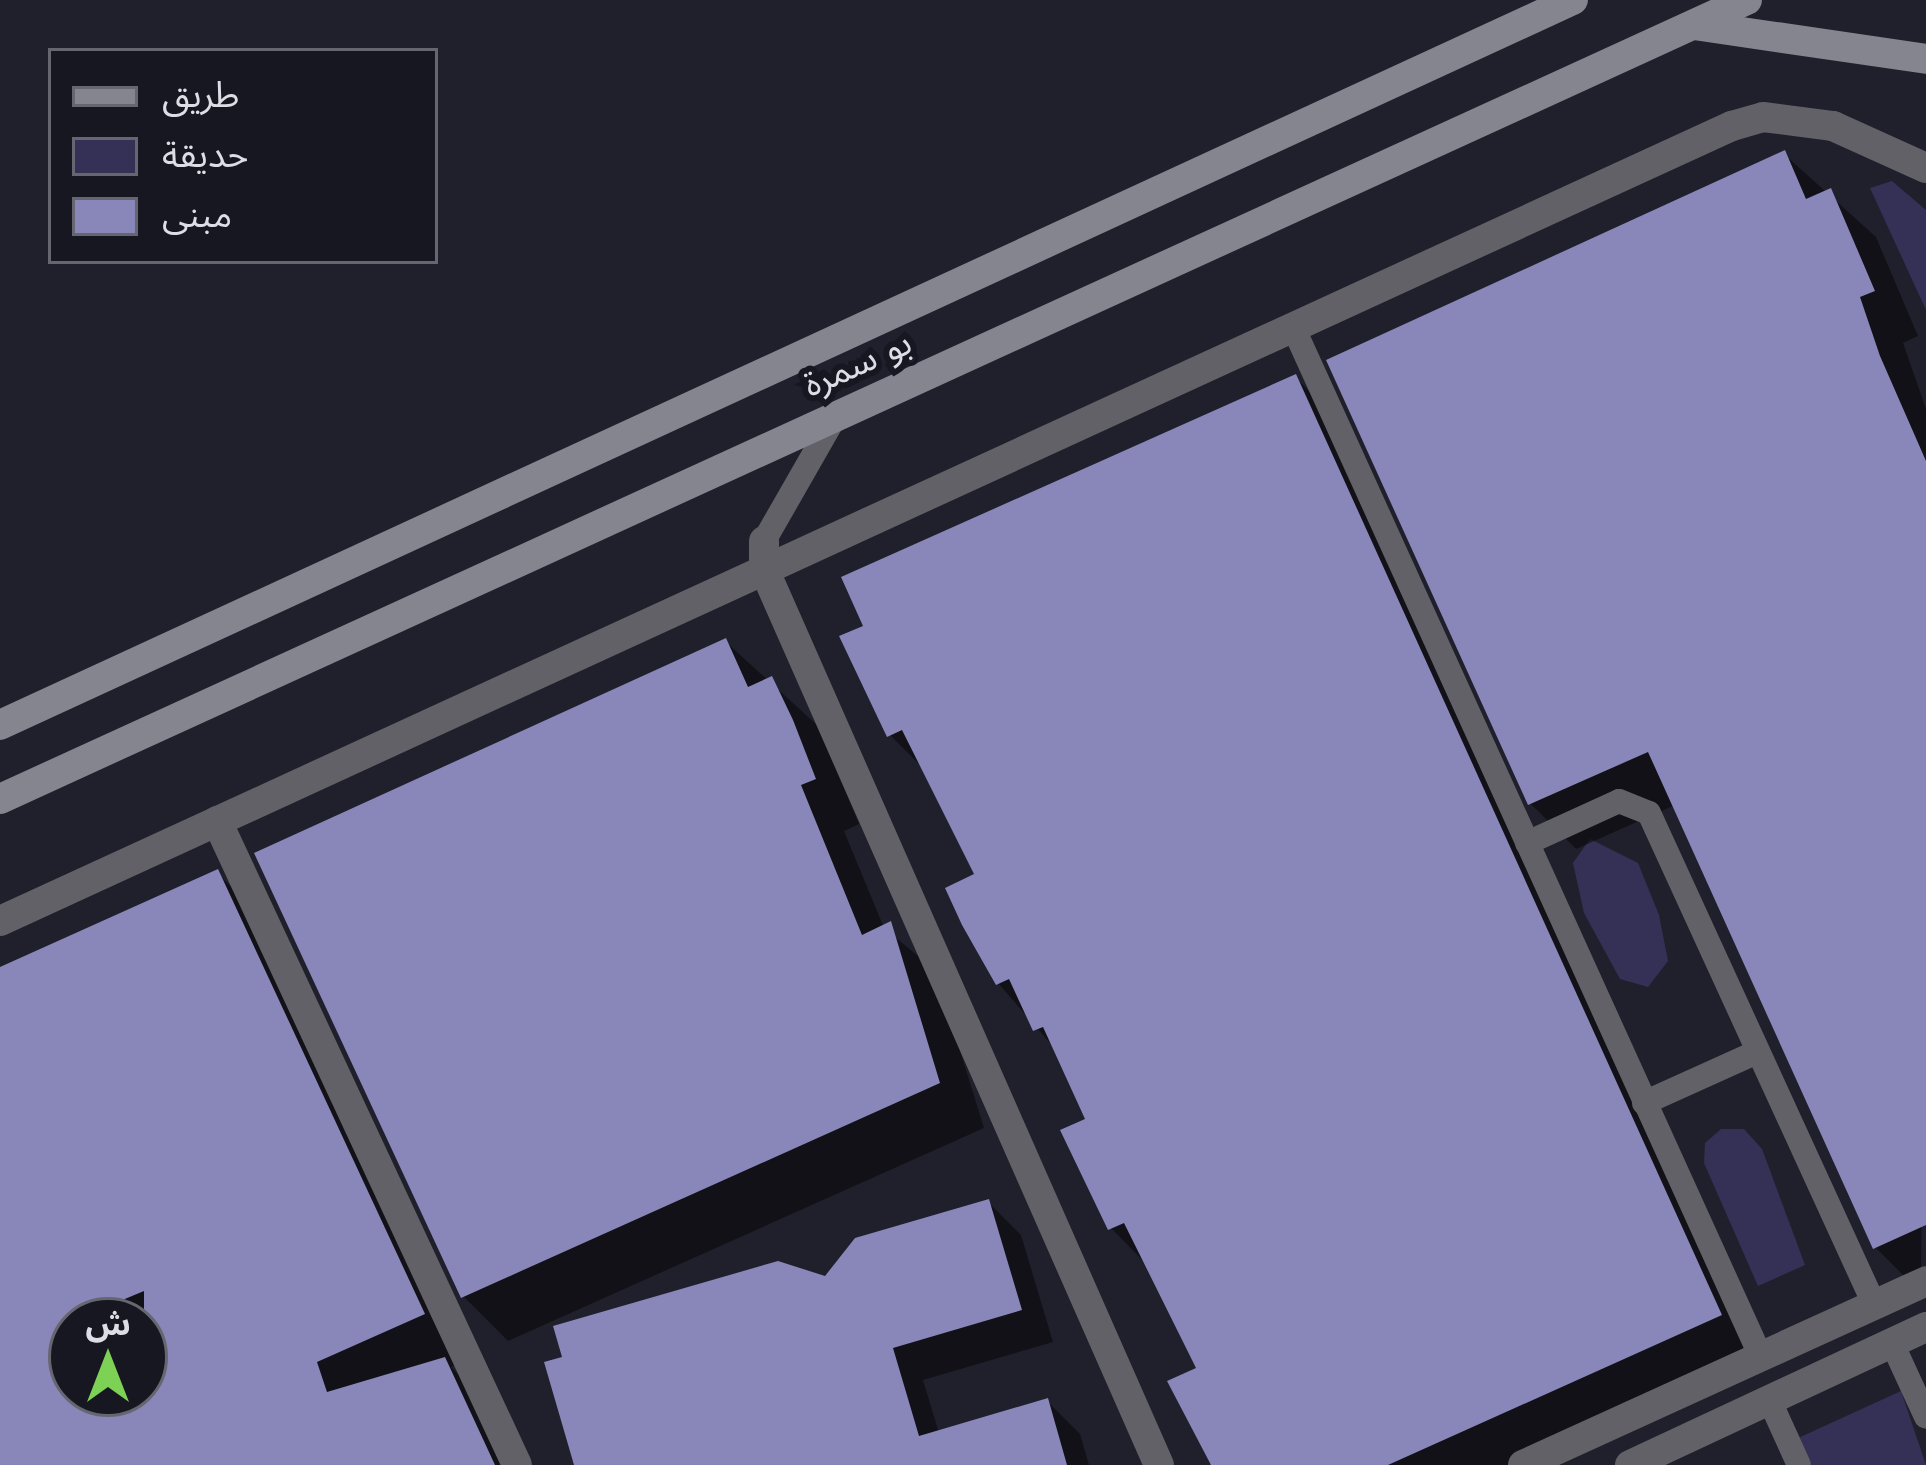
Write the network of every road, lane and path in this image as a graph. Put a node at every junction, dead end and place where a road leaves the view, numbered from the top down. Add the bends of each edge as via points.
1 (1573, 0) edge
2 (1747, 0) edge
3 (1694, 25) junction
4 (1926, 59) edge
5 (1926, 168) edge
6 (1294, 329) junction
7 (835, 417) junction
8 (764, 555) junction
9 (0, 725) edge
10 (0, 799) edge
11 (217, 821) junction
12 (1527, 843) junction
13 (0, 921) edge
14 (1757, 1052) junction
15 (1644, 1103) junction
16 (1926, 1281) edge
17 (1874, 1304) junction
18 (1926, 1327) edge
19 (1892, 1343) junction
20 (1761, 1357) junction
21 (1769, 1400) junction
22 (1926, 1418) edge
23 (518, 1465) edge
24 (1160, 1465) edge
25 (1523, 1465) edge
26 (1630, 1465) edge
27 (1799, 1465) edge

1 - 9 street, بو سمرة
2 - 3 street, بو سمرة
3 - 4 street
3 - 7 street, بو سمرة
5 - 6 street via 1868,136 1763,117
6 - 8 street
6 - 12 lane
7 - 8 lane
7 - 10 street, بو سمرة
8 - 11 street
8 - 24 street
11 - 13 street
11 - 23 street
12 - 14 lane via 1619,801 1649,813
12 - 15 lane
14 - 15 lane
14 - 17 lane
15 - 20 lane
16 - 17 street
17 - 20 street
18 - 19 street
19 - 21 street
19 - 22 lane
20 - 25 street
21 - 26 street
21 - 27 lane

